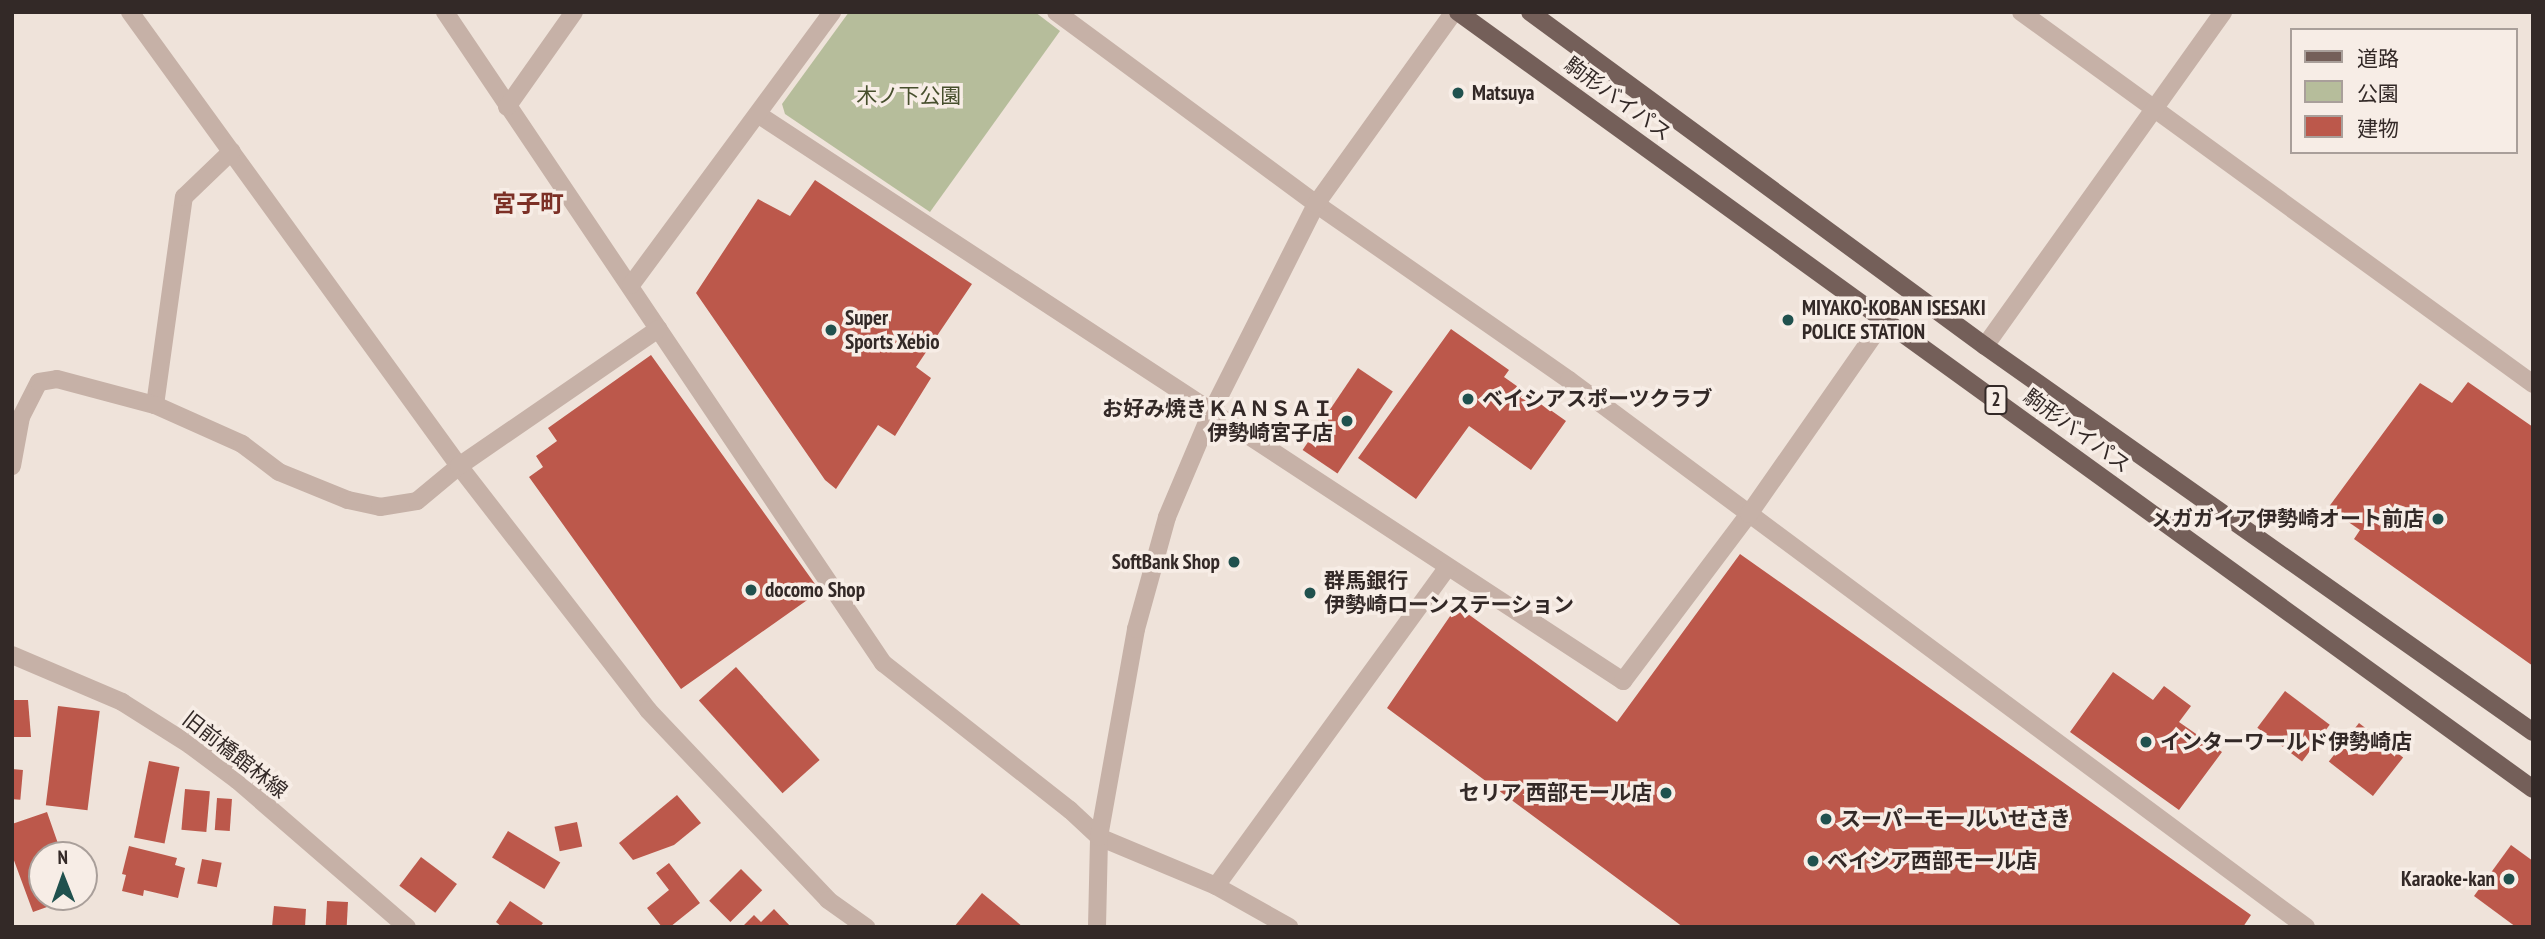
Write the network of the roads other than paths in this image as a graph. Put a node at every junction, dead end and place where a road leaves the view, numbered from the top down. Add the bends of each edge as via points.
1 (445, 12) edge
2 (574, 12) edge
3 (832, 12) edge
4 (1056, 12) edge
5 (1456, 12) edge
6 (1530, 12) edge
7 (2021, 12) edge
8 (2223, 12) edge
9 (132, 13) edge
10 (507, 107) junction
11 (2154, 110) junction
12 (760, 115) junction
13 (232, 151) junction
14 (1316, 204) junction
15 (631, 285) junction
16 (1885, 319) junction
17 (658, 329) junction
18 (1985, 346) junction
19 (2533, 384) edge
20 (155, 405) junction
21 (1211, 413) junction
22 (17, 416) edge
23 (12, 466) edge
24 (459, 466) junction
25 (1749, 514) junction
26 (1448, 567) junction
27 (12, 655) edge
28 (2533, 732) edge
29 (2533, 789) edge
30 (1099, 837) junction
31 (1216, 886) junction
32 (407, 927) edge
33 (866, 927) edge
34 (1097, 927) edge
35 (1289, 927) edge
36 (2306, 927) edge

1 - 10 street
2 - 10 street
3 - 12 street
4 - 14 street
5 - 14 street
5 - 16 main road, 駒形バイパス / 2
6 - 18 main road, 駒形バイパス / 2
7 - 11 street
8 - 11 street
9 - 13 street
10 - 15 street
11 - 18 street
11 - 19 street
12 - 15 street
12 - 21 street
13 - 20 street via 184,197
13 - 24 street
14 - 21 street
14 - 25 street via 1569,380
15 - 17 street
16 - 25 street
16 - 29 main road, 駒形バイパス / 2
17 - 24 street
17 - 30 street via 883,663
18 - 28 main road, 駒形バイパス / 2
20 - 22 street via 57,379 39,382
20 - 24 street via 242,444 279,472 348,500 380,507 416,501
21 - 26 street
21 - 30 street via 1167,517 1136,629
22 - 23 street
24 - 33 street via 648,710 828,900
25 - 26 street via 1623,681
25 - 36 street
26 - 31 street
27 - 32 street, 旧前橋館林線 via 122,702 190,745
30 - 31 street
30 - 34 street
31 - 35 street

